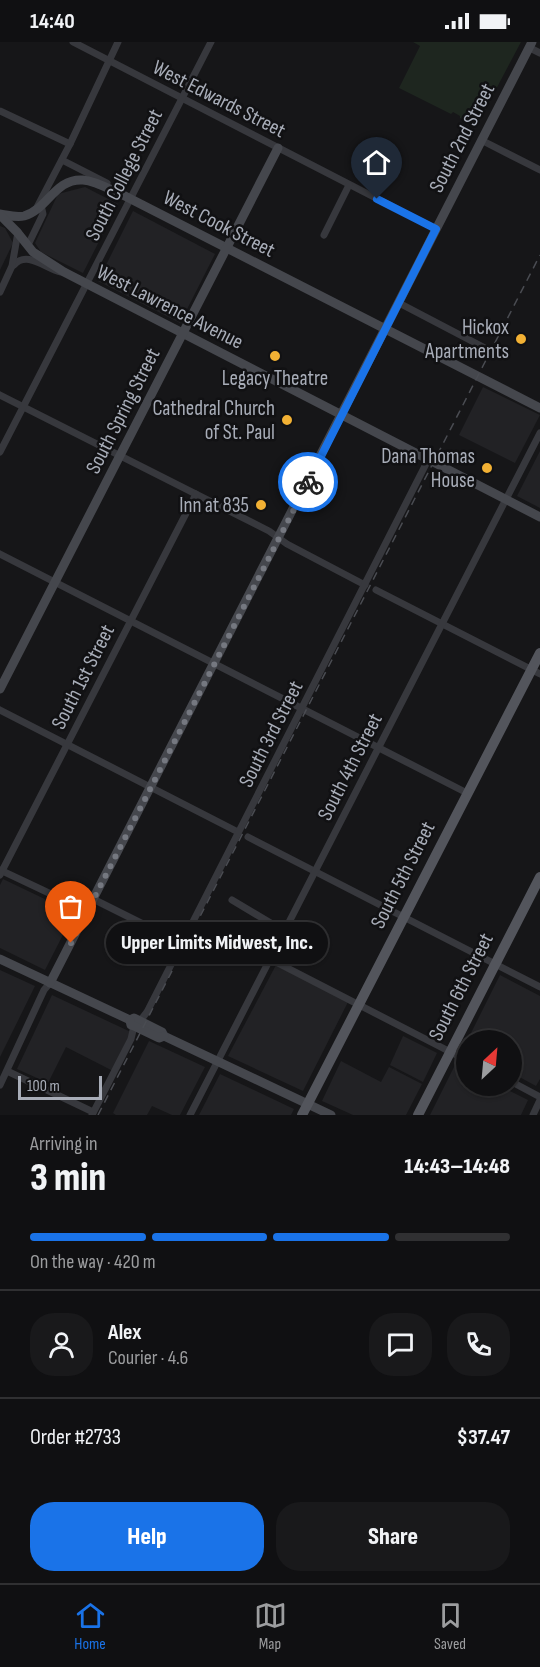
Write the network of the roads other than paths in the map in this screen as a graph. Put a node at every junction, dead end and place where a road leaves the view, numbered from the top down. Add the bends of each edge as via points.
1 (73, 42) edge
2 (118, 42) edge
3 (211, 42) edge
4 (531, 45) edge
5 (540, 53) edge
6 (109, 61) junction
7 (183, 98) junction
8 (0, 111) edge
9 (481, 141) junction
10 (70, 144) junction
11 (278, 148) junction
12 (62, 160) junction
13 (540, 170) edge
14 (350, 185) junction
15 (127, 197) junction
16 (39, 207) junction
17 (0, 214) edge
18 (436, 229) junction
19 (18, 232) junction
20 (324, 235) dead end
21 (28, 245) junction
22 (227, 249) junction
23 (12, 266) junction
24 (64, 273) junction
25 (86, 284) junction
26 (0, 292) edge
27 (399, 303) junction
28 (385, 329) junction
29 (183, 334) junction
30 (485, 348) dead end
31 (0, 395) edge
32 (23, 407) junction
33 (540, 408) edge
34 (342, 416) junction
35 (540, 433) edge
36 (0, 452) edge
37 (121, 455) junction
38 (428, 460) junction
39 (196, 494) junction
40 (506, 500) junction
41 (540, 517) edge
42 (279, 538) junction
43 (0, 554) edge
44 (55, 582) junction
45 (365, 585) junction
46 (376, 590) dead end
47 (131, 620) junction
48 (442, 624) junction
49 (540, 652) edge
50 (214, 664) junction
51 (536, 671) edge
52 (0, 689) edge
53 (303, 709) junction
54 (0, 710) edge
55 (67, 744) junction
56 (378, 747) junction
57 (151, 787) junction
58 (467, 793) junction
59 (238, 832) junction
60 (248, 837) dead end
61 (315, 871) junction
62 (1, 872) edge
63 (540, 877) edge
64 (93, 899) junction
65 (231, 900) dead end
66 (87, 912) junction
67 (404, 917) junction
68 (284, 931) junction
69 (180, 943) junction
70 (0, 959) edge
71 (270, 959) junction
72 (495, 964) junction
73 (50, 983) junction
74 (540, 987) edge
75 (359, 1004) junction
76 (135, 1022) junction
77 (450, 1051) junction
78 (456, 1054) edge
79 (217, 1062) junction
80 (7, 1071) junction
81 (0, 1085) edge
82 (522, 1088) edge
83 (540, 1099) edge
84 (308, 1104) junction
85 (93, 1113) edge
86 (190, 1115) edge
87 (302, 1115) edge
88 (331, 1115) edge
89 (418, 1115) edge
90 (533, 1115) edge

1 - 6 street, West Edwards Street
2 - 6 street
3 - 7 street, South College Street
4 - 5 street
4 - 9 street, South 2nd Street
6 - 7 street, West Edwards Street
6 - 10 street
7 - 11 street, West Edwards Street
7 - 15 street, South College Street
8 - 10 street
9 - 13 street
9 - 18 street, South 2nd Street
10 - 12 street
11 - 14 street, West Edwards Street
11 - 22 street, South Spring Street
12 - 15 street, West Cook Street
12 - 16 street
14 - 18 street, West Edwards Street
14 - 20 street
15 - 16 street, West Cook Street via 87,180 72,180 56,189
15 - 22 street, West Cook Street
15 - 25 street, South College Street
16 - 17 street via 19,216
16 - 21 street via 43,214
17 - 19 street, West Lawrence Avenue
18 - 27 street, South 2nd Street
19 - 21 street, West Lawrence Avenue
19 - 23 street
21 - 24 street, West Lawrence Avenue
22 - 28 street, West Cook Street
22 - 29 street, South Spring Street
23 - 24 street, West Lawrence Avenue via 26,258
23 - 26 street
24 - 25 street, West Lawrence Avenue
25 - 29 street, West Lawrence Avenue
25 - 32 street, South College Street
27 - 28 street, South 2nd Street
27 - 30 street
28 - 33 street, West Cook Street
28 - 34 street, South 2nd Street
29 - 34 street, West Lawrence Avenue
29 - 37 street, South Spring Street
31 - 32 street
32 - 36 street, South College Street
32 - 37 street
34 - 38 street, West Lawrence Avenue
34 - 42 street, South 2nd Street
35 - 40 street, South 4th Street
37 - 39 street
37 - 44 street, South Spring Street
38 - 40 street, West Lawrence Avenue
38 - 45 street, South 3rd Street
39 - 42 street
39 - 47 street, South 1st Street
40 - 41 street, West Lawrence Avenue
40 - 48 street, South 4th Street
42 - 45 street
42 - 50 street, South 2nd Street
43 - 44 street
44 - 47 street
44 - 52 street, South Spring Street
45 - 53 street, South 3rd Street
46 - 48 street
47 - 50 street
47 - 55 street, South 1st Street
48 - 51 street
48 - 56 street, South 4th Street
49 - 51 main road, South 5th Street
50 - 53 street
50 - 57 street, South 2nd Street
51 - 58 main road, South 5th Street
53 - 56 street
53 - 59 street, South 3rd Street
54 - 55 street
55 - 57 street
55 - 62 street, South 1st Street
56 - 58 street
56 - 61 street, South 4th Street
57 - 59 street
57 - 64 street, South 2nd Street
58 - 67 main road, South 5th Street
59 - 69 street, South 3rd Street
60 - 61 street
61 - 67 street
61 - 68 street, South 4th Street
62 - 66 street
63 - 72 main road, South 6th Street
64 - 66 street, South 2nd Street
64 - 69 street
65 - 68 street
66 - 73 street, South 2nd Street
67 - 72 street
67 - 75 main road, South 5th Street
68 - 71 street, South 4th Street
69 - 76 street, South 3rd Street via 147,1012
70 - 73 street
71 - 75 street
71 - 79 street, South 4th Street
72 - 74 street
72 - 77 main road, South 6th Street
73 - 76 street
73 - 80 street, South 2nd Street
75 - 77 street
75 - 84 main road, South 5th Street
76 - 79 street via 159,1038 164,1036
76 - 85 street, South 3rd Street via 131,1039
77 - 78 street
77 - 89 main road, South 6th Street
79 - 84 street
79 - 86 street, South 4th Street
80 - 81 street, South 2nd Street
80 - 85 street
82 - 83 street
83 - 90 street
84 - 87 main road, South 5th Street
84 - 88 street

